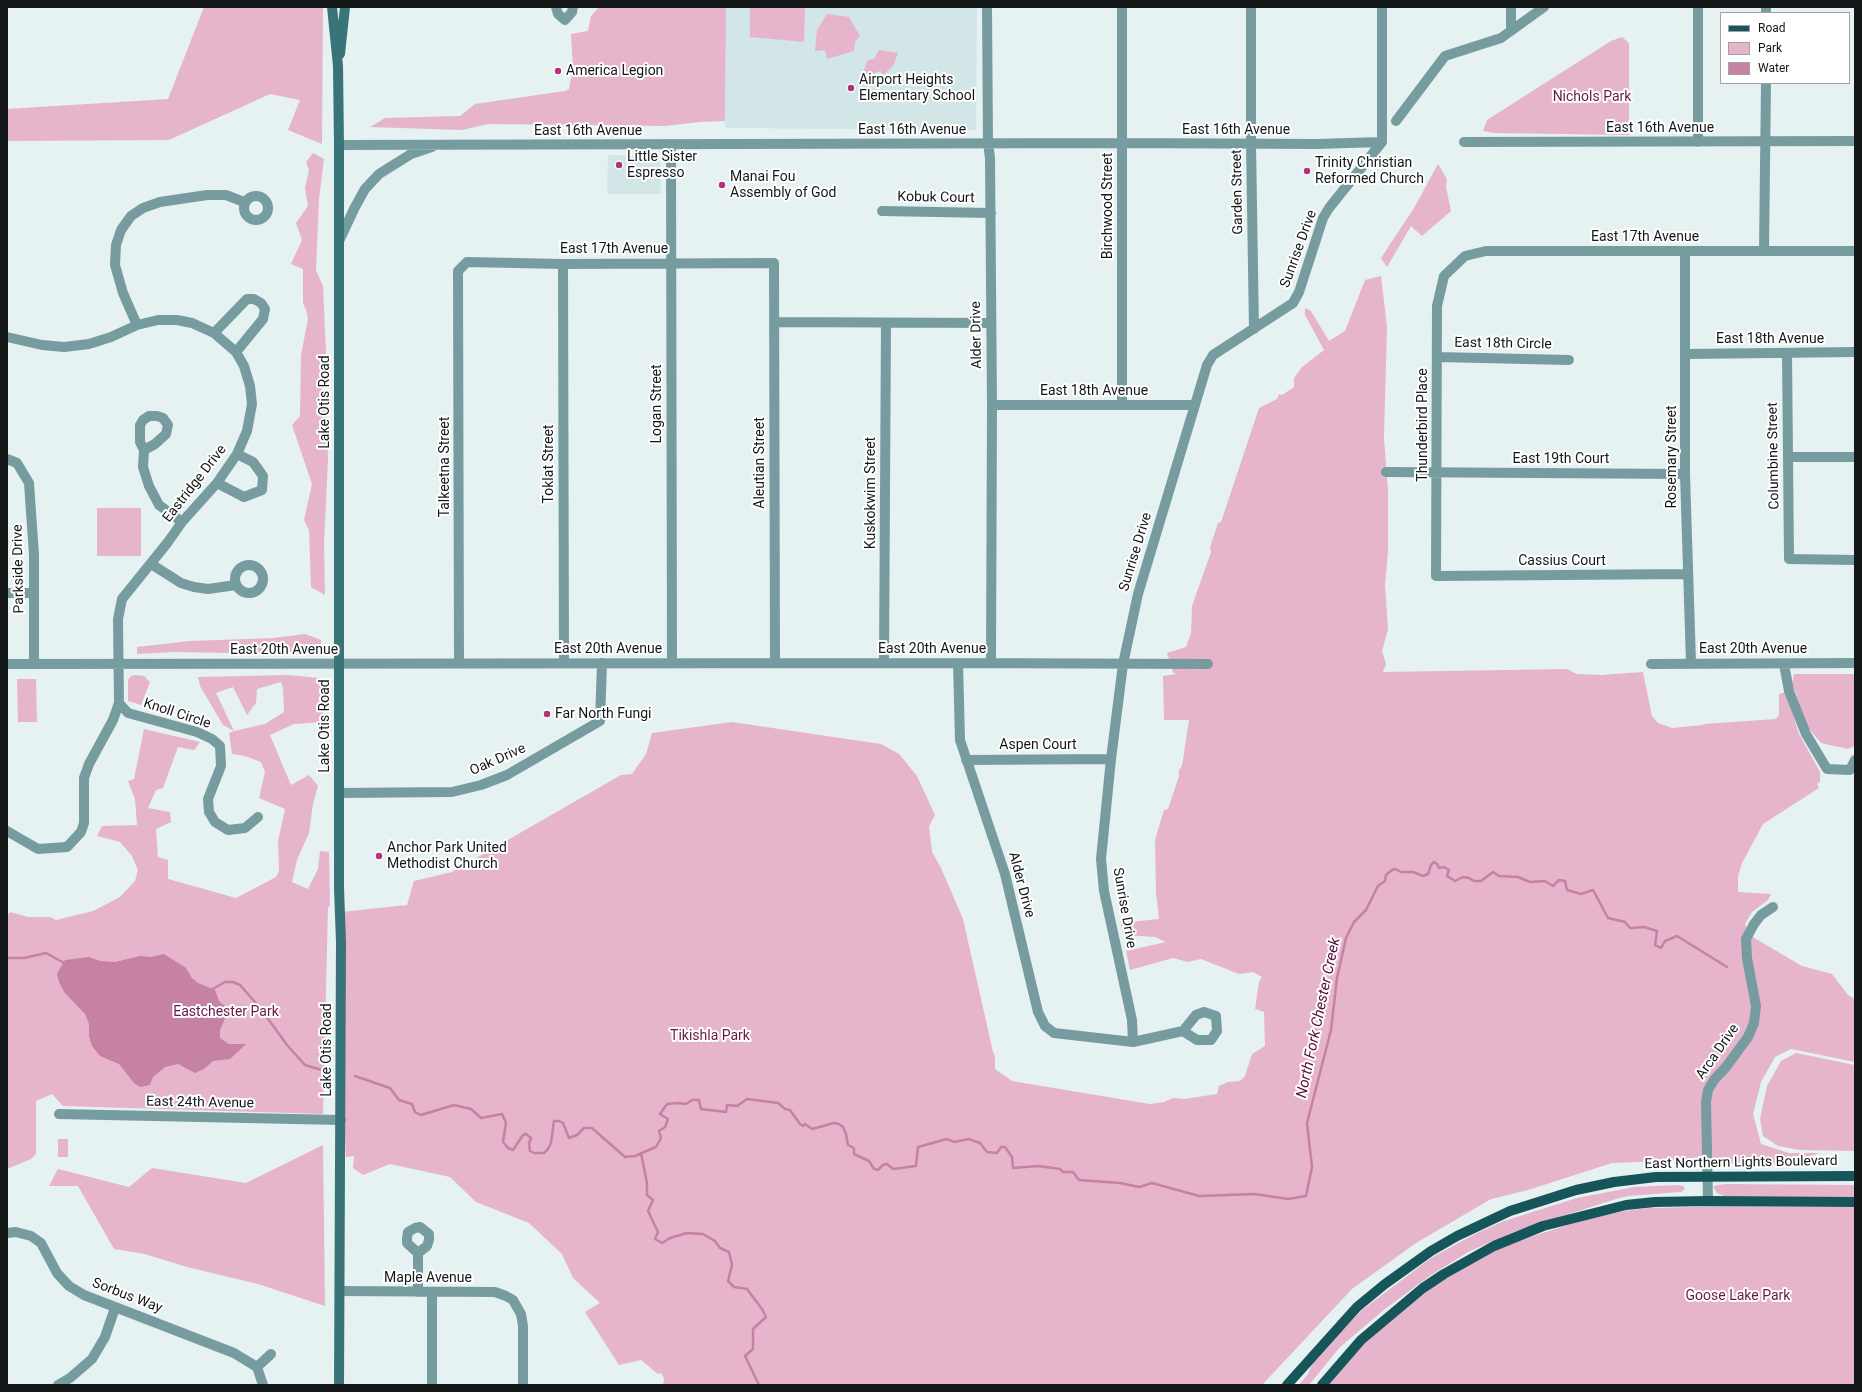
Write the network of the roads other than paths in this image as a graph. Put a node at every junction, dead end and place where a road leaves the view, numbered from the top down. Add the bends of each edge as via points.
1 (332, 7) edge
2 (345, 7) edge
3 (556, 7) edge
4 (573, 7) edge
5 (987, 7) edge
6 (1122, 7) edge
7 (1252, 7) edge
8 (1382, 7) edge
9 (1511, 7) edge
10 (1544, 7) edge
11 (1698, 7) edge
12 (1511, 31) junction
13 (338, 66) junction
14 (1766, 84) edge
15 (1396, 121) dead end
16 (1766, 141) junction
17 (1855, 141) edge
18 (1382, 142) junction
19 (1464, 142) dead end
20 (1698, 142) junction
21 (988, 143) junction
22 (1122, 143) junction
23 (442, 144) junction
24 (1251, 144) junction
25 (339, 145) junction
26 (670, 145) junction
27 (244, 202) dead end
28 (882, 212) dead end
29 (991, 213) junction
30 (339, 241) junction
31 (1685, 251) junction
32 (1764, 251) junction
33 (1855, 251) edge
34 (671, 263) junction
35 (774, 263) joint
36 (563, 264) junction
37 (458, 271) joint
38 (1444, 276) joint
39 (774, 322) junction
40 (886, 323) junction
41 (991, 323) junction
42 (137, 325) junction
43 (1254, 329) junction
44 (214, 333) junction
45 (7, 337) edge
46 (236, 352) junction
47 (1855, 352) edge
48 (1787, 353) junction
49 (1686, 354) junction
50 (1437, 357) junction
51 (1569, 360) dead end
52 (992, 405) junction
53 (1122, 405) junction
54 (1196, 405) junction
55 (144, 450) dead end
56 (237, 454) junction
57 (1788, 457) junction
58 (1855, 457) edge
59 (7, 459) edge
60 (1386, 472) dead end
61 (1436, 473) junction
62 (1685, 474) junction
63 (217, 483) junction
64 (182, 522) junction
65 (1855, 560) edge
66 (151, 564) junction
67 (1688, 574) junction
68 (1436, 576) joint
69 (236, 585) dead end
70 (7, 593) edge
71 (34, 593) junction
72 (459, 663) junction
73 (564, 663) junction
74 (602, 663) junction
75 (672, 663) junction
76 (775, 663) junction
77 (884, 663) junction
78 (958, 663) junction
79 (991, 663) junction
80 (1691, 663) junction
81 (1855, 663) edge
82 (7, 664) edge
83 (34, 664) junction
84 (119, 664) junction
85 (339, 664) junction
86 (1123, 664) junction
87 (1208, 664) dead end
88 (1651, 664) dead end
89 (1784, 664) junction
90 (119, 703) junction
91 (1111, 759) junction
92 (966, 760) junction
93 (1855, 760) edge
94 (339, 793) junction
95 (258, 817) dead end
96 (7, 831) edge
97 (1773, 907) dead end
98 (1183, 1031) dead end
99 (1133, 1042) junction
100 (59, 1114) dead end
101 (341, 1120) junction
102 (1708, 1175) junction
103 (1855, 1176) edge
104 (1708, 1201) junction
105 (1855, 1202) edge
106 (7, 1233) edge
107 (418, 1253) dead end
108 (340, 1291) junction
109 (418, 1292) junction
110 (432, 1292) junction
111 (115, 1308) junction
112 (271, 1354) dead end
113 (257, 1367) junction
114 (58, 1385) edge
115 (263, 1385) edge
116 (339, 1385) edge
117 (432, 1385) edge
118 (523, 1385) edge
119 (1287, 1385) edge
120 (1322, 1385) edge

1 - 13 main road, Lake Otis Road
2 - 13 main road, Lake Otis Road
3 - 4 street via 558,14 565,20
5 - 21 street, Alder Drive
6 - 22 street, Birchwood Street
7 - 24 street, Garden Street
8 - 18 street
9 - 12 street
10 - 12 street
11 - 20 street
12 - 15 street via 1500,38 1445,56
13 - 25 main road, Lake Otis Road
14 - 16 street
16 - 17 street, East 16th Avenue
16 - 20 street, East 16th Avenue
16 - 32 street
18 - 24 street, East 16th Avenue
18 - 43 street, Sunrise Drive via 1323,218 1300,292 1293,303
19 - 20 street, East 16th Avenue
21 - 22 street, East 16th Avenue
21 - 26 street, East 16th Avenue
21 - 29 street, Alder Drive
22 - 24 street, East 16th Avenue
22 - 53 street, Birchwood Street
23 - 25 street, East 16th Avenue
23 - 26 street, East 16th Avenue
23 - 30 street, East 16th Avenue via 410,154 379,174 365,189
24 - 43 street, Garden Street
25 - 30 main road, Lake Otis Road
26 - 34 street, Logan Street
27 - 42 street via 226,195 207,195 160,202 131,216 121,230 116,245 115,265
28 - 29 street, Kobuk Court
29 - 41 street, Alder Drive
30 - 85 main road, Lake Otis Road
31 - 32 street, East 17th Avenue
31 - 38 street, East 17th Avenue via 1486,251 1465,256
31 - 49 street, Rosemary Street
32 - 33 street, East 17th Avenue
34 - 35 street, East 17th Avenue
34 - 36 street, East 17th Avenue
34 - 75 street, Logan Street
35 - 39 street, Aleutian Street
36 - 37 street, East 17th Avenue via 467,262
36 - 73 street, Toklat Street
37 - 72 street, Talkeetna Street
38 - 50 street, Thunderbird Place via 1437,306
39 - 40 street
39 - 76 street, Aleutian Street
40 - 41 street
40 - 77 street, Kuskokwim Street
41 - 52 street, Alder Drive
42 - 44 street, Eastridge Drive via 158,320 177,320 192,323
42 - 45 street, Eastridge Drive via 89,344 64,347 42,346
43 - 54 street, Sunrise Drive via 1213,355 1207,365
44 - 46 street, Eastridge Drive
44 - 46 street via 247,299 261,303 264,309 263,319
46 - 56 street, Eastridge Drive via 244,366 252,404 247,432
47 - 48 street, East 18th Avenue
48 - 49 street, East 18th Avenue
48 - 57 street, Columbine Street
49 - 62 street, Rosemary Street
50 - 51 street, East 18th Circle
50 - 61 street, Thunderbird Place
52 - 53 street, East 18th Avenue
52 - 79 street, Alder Drive
53 - 54 street, East 18th Avenue
54 - 86 street, Sunrise Drive via 1138,594
55 - 64 street via 143,467 159,505
56 - 63 street, Eastridge Drive
56 - 63 street via 253,462 263,476 262,490 244,498
57 - 58 street
57 - 65 street, Columbine Street via 1789,559
59 - 71 street, Parkside Drive via 17,463 29,483 33,519
60 - 61 street, East 19th Court
61 - 62 street, East 19th Court
61 - 68 street, Thunderbird Place
62 - 67 street, Rosemary Street
63 - 64 street, Eastridge Drive
64 - 66 street, Eastridge Drive
66 - 69 street via 181,583 194,587 208,589
66 - 84 street, Eastridge Drive via 122,599 118,619
67 - 68 street, Cassius Court
67 - 80 street, Rosemary Street
70 - 71 street
71 - 83 street, Parkside Drive
72 - 73 street, East 20th Avenue
72 - 85 street, East 20th Avenue
73 - 74 street, East 20th Avenue
74 - 75 street, East 20th Avenue
74 - 94 street, Oak Drive via 600,721 507,775 452,792
75 - 76 street, East 20th Avenue
76 - 77 street, East 20th Avenue
77 - 78 street, East 20th Avenue
78 - 79 street, East 20th Avenue
78 - 92 street, Alder Drive via 960,740
79 - 86 street, East 20th Avenue
80 - 88 street, East 20th Avenue
80 - 89 street, East 20th Avenue
81 - 89 street, East 20th Avenue
82 - 83 street, East 20th Avenue
83 - 84 street, East 20th Avenue
84 - 85 street, East 20th Avenue
84 - 90 street, Eastridge Drive
85 - 94 main road, Lake Otis Road
86 - 87 street, East 20th Avenue
86 - 91 street, Sunrise Drive
89 - 93 street via 1789,691 1806,734 1827,769 1850,770
90 - 95 street, Knoll Circle via 128,713 197,732 212,739 220,746 221,752 220,766 208,799 209,812 215,822 228,830 245,828
90 - 96 street, Eastridge Drive via 113,720 88,764 84,778 84,823 81,832 67,847 38,849
91 - 92 street, Aspen Court
91 - 99 street, Sunrise Drive via 1101,859 1104,891 1132,1020
92 - 99 street, Alder Drive via 1006,874 1038,1012 1045,1026 1054,1033
94 - 101 main road, Lake Otis Road via 342,942
97 - 102 street, Arca Drive via 1754,924 1746,939 1756,1006 1754,1023 1748,1037 1708,1090
98 - 99 street, Alder Drive
100 - 101 street, East 24th Avenue
101 - 108 main road, Lake Otis Road
102 - 103 main road, East Northern Lights Boulevard
102 - 104 street, Arca Drive
102 - 119 main road, East Northern Lights Boulevard via 1656,1177 1576,1190 1510,1211 1463,1234 1410,1265 1357,1307
104 - 105 main road
104 - 120 main road via 1626,1205 1543,1226 1494,1246 1444,1274 1403,1303 1361,1340
106 - 111 street, Sorbus Way via 16,1232 31,1236 42,1243 57,1273 68,1286
107 - 109 street
108 - 109 street, Maple Avenue
108 - 116 main road, Lake Otis Road
109 - 110 street, Maple Avenue
110 - 117 street
110 - 118 street, Maple Avenue via 496,1292 513,1300 521,1314 523,1326
111 - 113 street, Sorbus Way via 234,1353
111 - 114 street via 105,1337 92,1359
112 - 113 street
113 - 115 street

